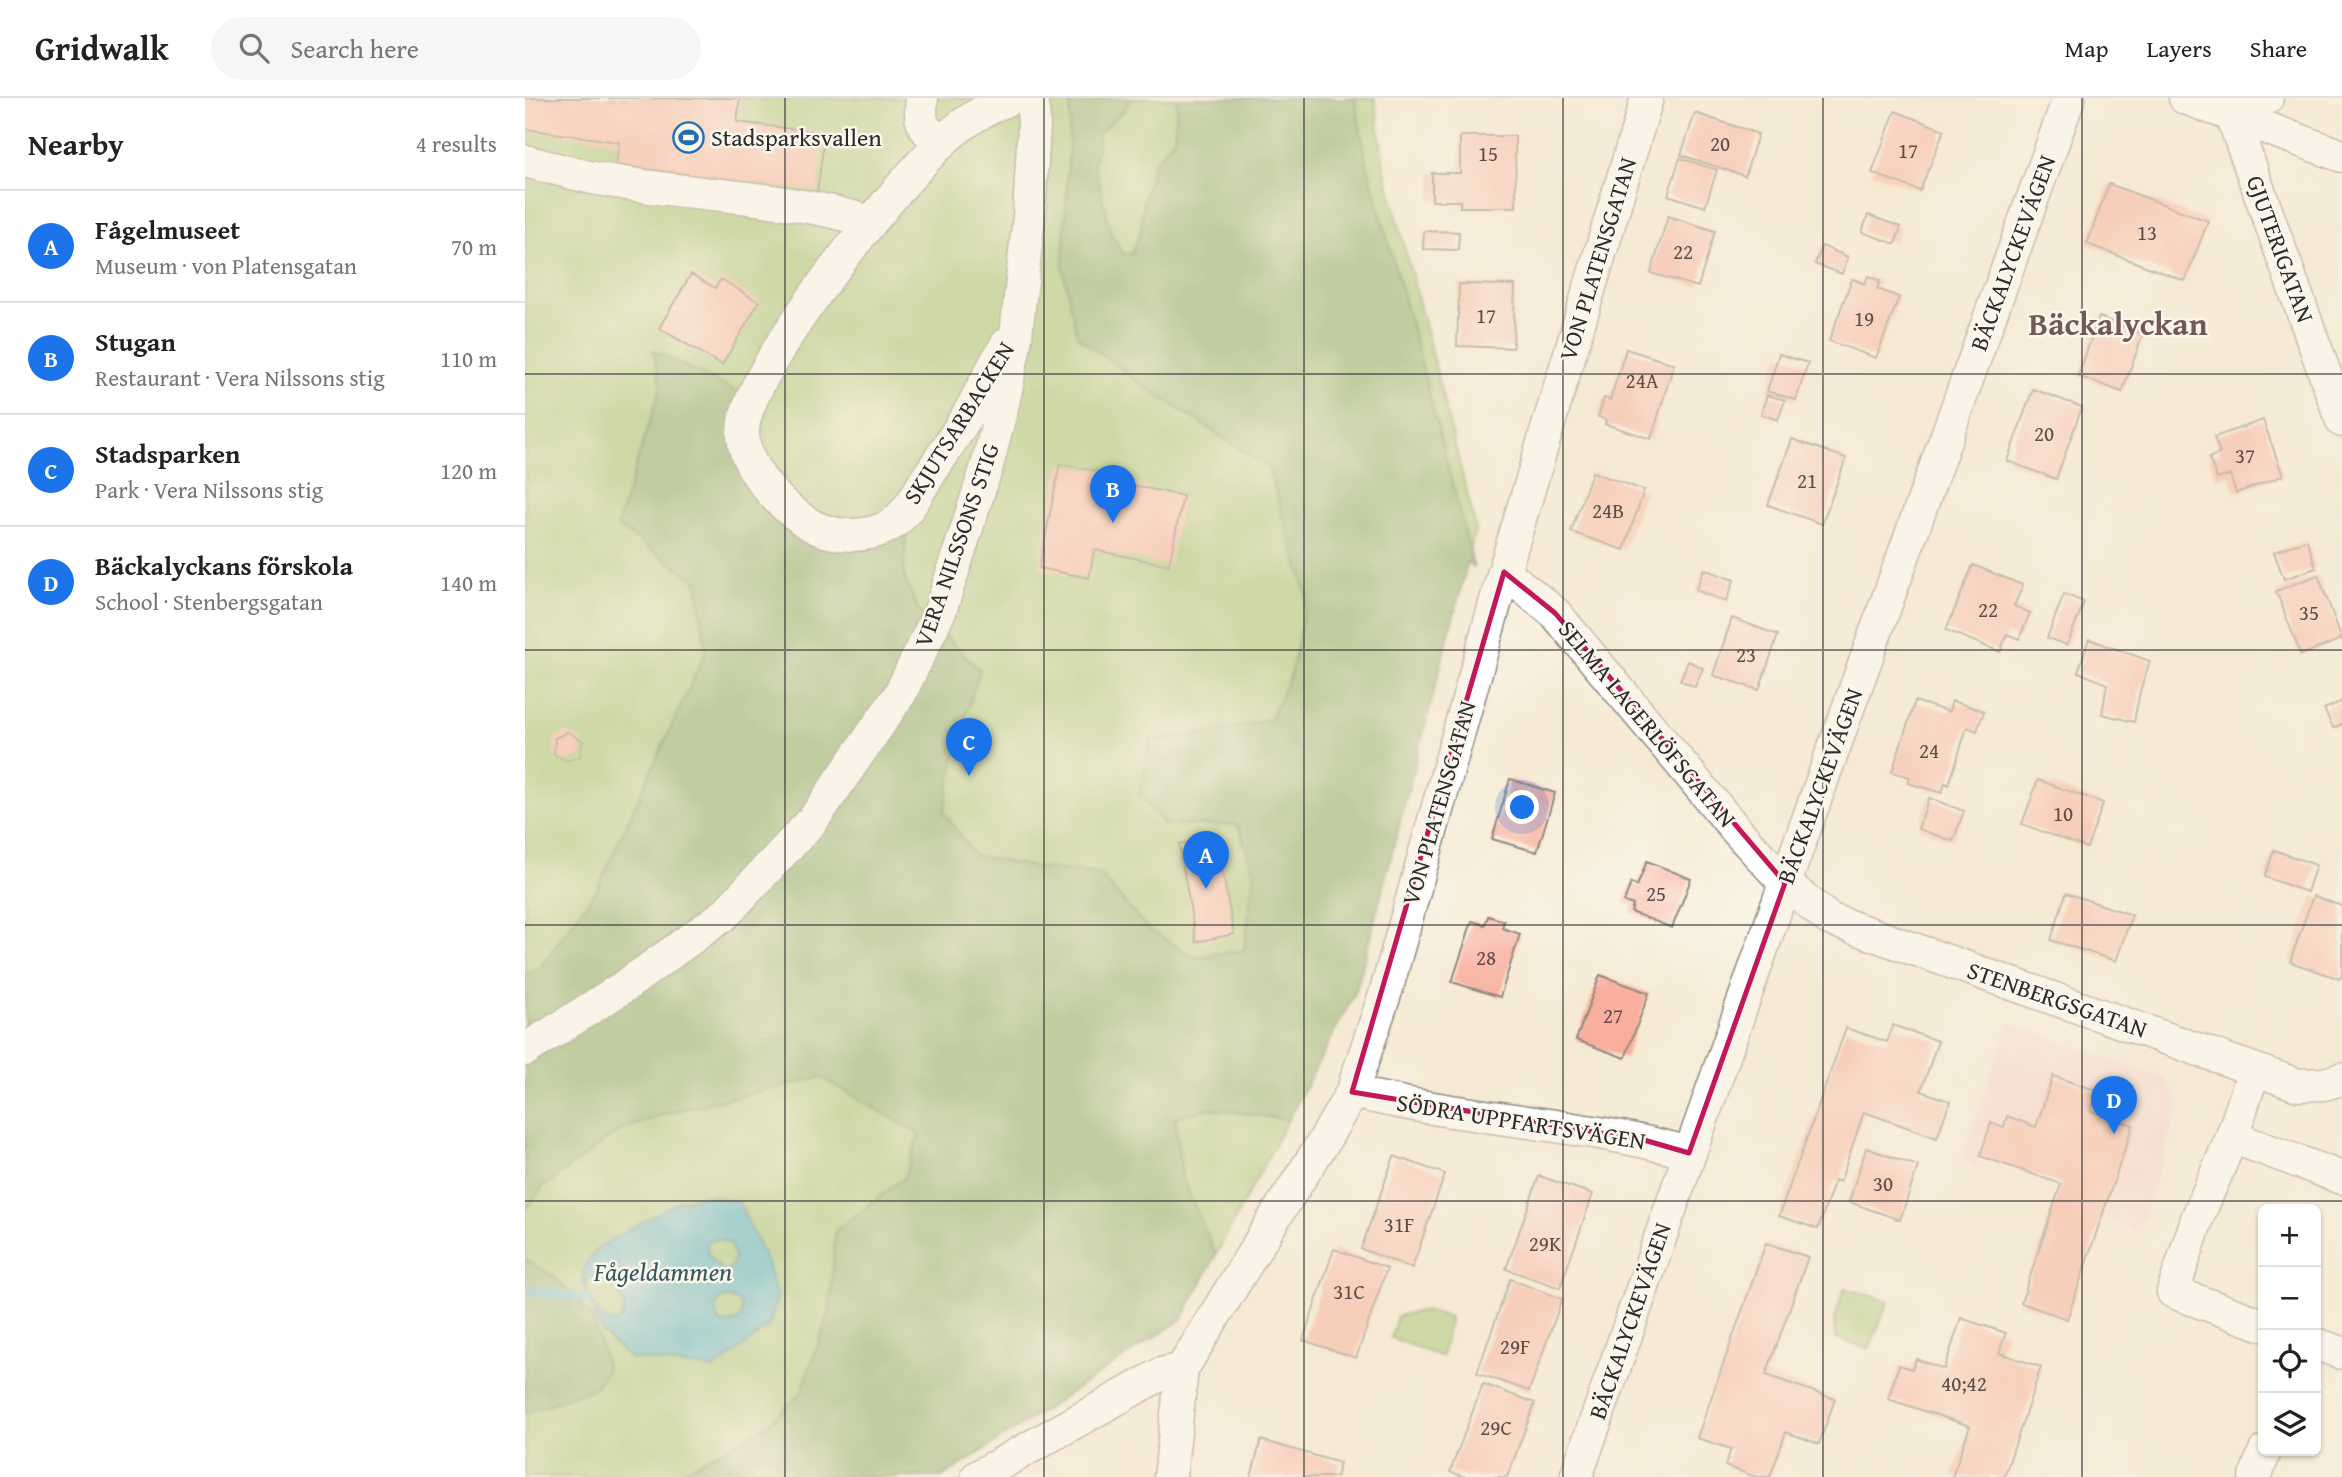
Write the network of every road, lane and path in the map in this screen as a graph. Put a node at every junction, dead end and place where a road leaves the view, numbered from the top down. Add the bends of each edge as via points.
1 (922, 98) edge
2 (1010, 98) edge
3 (1032, 98) edge
4 (1647, 98) edge
5 (2069, 98) edge
6 (2185, 98) edge
7 (2267, 98) edge
8 (2232, 116) junction
9 (941, 144) junction
10 (2342, 156) edge
11 (525, 161) edge
12 (870, 222) junction
13 (1016, 332) junction
14 (2342, 421) edge
15 (1504, 572) junction
16 (1785, 883) junction
17 (525, 1050) edge
18 (2254, 1070) junction
19 (2342, 1079) edge
20 (1352, 1092) junction
21 (2232, 1137) junction
22 (1689, 1153) junction
23 (2342, 1178) edge
24 (2258, 1323) edge
25 (2321, 1346) edge
26 (2342, 1353) edge
27 (1182, 1369) junction
28 (2263, 1456) edge
29 (977, 1477) edge
30 (1170, 1477) edge
31 (1576, 1477) edge
32 (2256, 1477) edge

1 - 9 street via 919,119
2 - 9 street, SKJUTSARBACKEN via 982,111
3 - 13 street, SKJUTSARBACKEN via 1028,216
4 - 15 street, VON PLATENSGATAN
5 - 16 street, BÄCKALYCKEVÄGEN
6 - 8 street
7 - 8 street
8 - 10 street
8 - 14 street, GJUTERIGATAN
9 - 12 street, SKJUTSARBACKEN
11 - 12 street via 594,178 782,204
12 - 13 street, SKJUTSARBACKEN via 765,371 744,417 748,458 790,511 826,532 847,535 889,526 913,500
13 - 17 street, VERA NILSSONS STIG via 987,466 940,611 900,694 813,820 724,915
15 - 16 street, SELMA LAGERLÖFSGATAN via 1555,613
15 - 20 street, VON PLATENSGATAN via 1389,978
16 - 18 street, STENBERGSGATAN via 1829,919
16 - 22 street, BÄCKALYCKEVÄGEN
18 - 19 street, STENBERGSGATAN via 2298,1085
18 - 21 street
20 - 22 street, SÖDRA UPPFARTSVÄGEN via 1396,1103 1644,1140
20 - 27 street, VON PLATENSGATAN
21 - 23 street
21 - 24 street via 2198,1216 2173,1292
22 - 31 street, BÄCKALYCKEVÄGEN
25 - 26 street
27 - 29 street via 1161,1374
27 - 30 street, VON PLATENSGATAN
28 - 32 street

